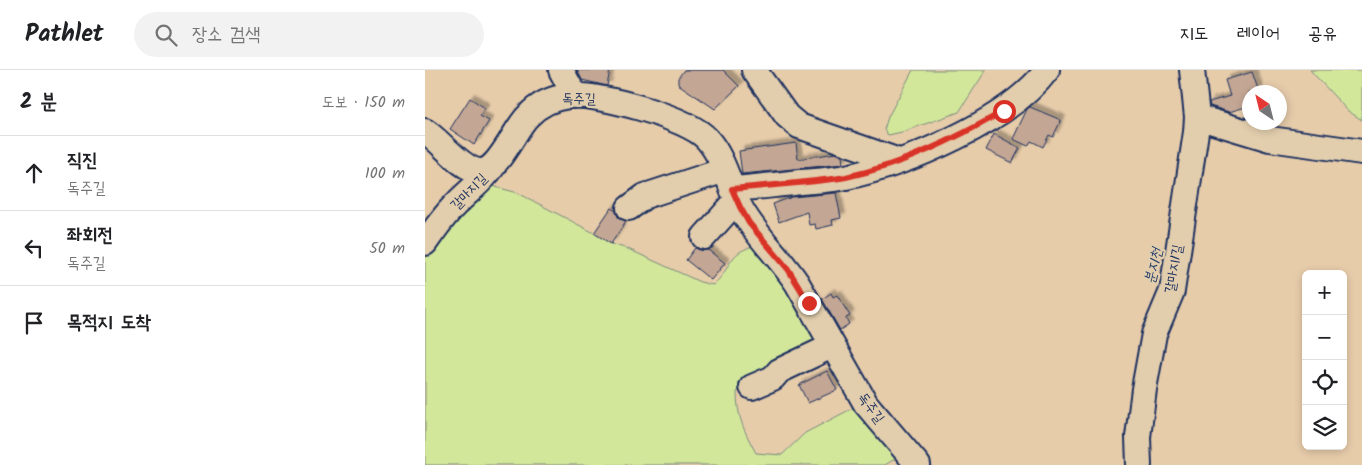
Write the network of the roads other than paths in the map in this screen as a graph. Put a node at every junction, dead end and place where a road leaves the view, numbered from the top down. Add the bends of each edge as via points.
1 (561, 70) edge
2 (754, 70) edge
3 (1047, 70) edge
4 (1193, 70) edge
5 (575, 96) junction
6 (1197, 117) junction
7 (425, 131) edge
8 (1362, 152) edge
9 (899, 161) junction
10 (493, 165) junction
11 (731, 186) junction
12 (629, 208) dead end
13 (704, 237) dead end
14 (425, 242) edge
15 (832, 346) junction
16 (752, 387) dead end
17 (918, 465) edge
18 (1139, 465) edge

1 - 5 lane
2 - 9 lane via 787,116 799,126
3 - 9 lane via 1004,111
4 - 6 lane, 갈마지1길
5 - 10 lane, 독주길 via 555,98 531,112
5 - 11 lane, 독주길 via 627,104 691,128 706,138 715,150
6 - 8 lane via 1270,139
6 - 18 lane, 갈마지1길 via 1172,291 1154,334 1144,389 1137,437
7 - 10 lane via 466,167 481,171
9 - 11 lane via 843,177
10 - 14 lane, 갈마지길
11 - 12 lane via 645,196
11 - 13 lane
11 - 15 lane, 독주길 via 749,223 788,269
15 - 16 lane
15 - 17 lane, 독주길 via 866,404

